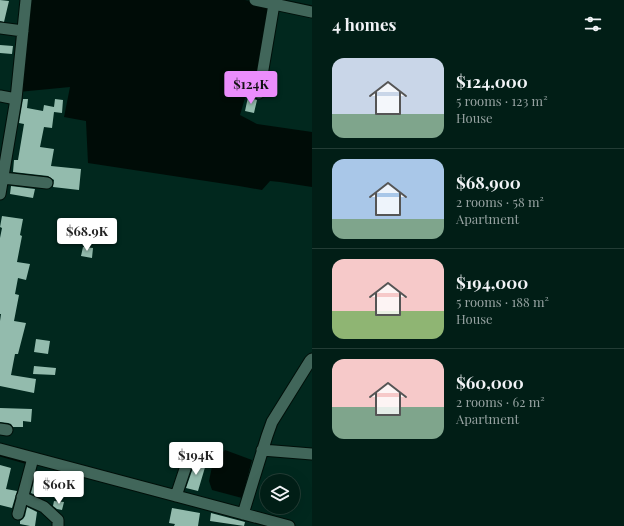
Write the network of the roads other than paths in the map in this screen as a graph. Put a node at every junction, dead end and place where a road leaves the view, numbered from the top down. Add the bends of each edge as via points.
1 (26, 0) edge
2 (255, 0) edge
3 (274, 4) junction
4 (312, 12) edge
5 (0, 28) edge
6 (23, 31) junction
7 (259, 93) dead end
8 (0, 96) edge
9 (16, 99) junction
10 (3, 178) junction
11 (47, 183) dead end
12 (0, 194) edge
13 (312, 359) edge
14 (0, 449) edge
15 (262, 450) junction
16 (312, 454) edge
17 (33, 458) junction
18 (187, 463) dead end
19 (176, 496) junction
20 (22, 497) junction
21 (18, 514) dead end
22 (243, 514) junction
23 (58, 526) edge
24 (289, 526) edge

1 - 6 street
2 - 3 street
3 - 4 street
3 - 7 street
5 - 6 street
6 - 9 street
8 - 9 street
9 - 10 street
10 - 11 street
10 - 12 street
13 - 15 street via 272,422
14 - 17 street
15 - 16 street
15 - 22 street
17 - 19 street
17 - 20 street
18 - 19 street
19 - 22 street
20 - 21 street
20 - 23 street via 44,507 58,520
22 - 24 street

